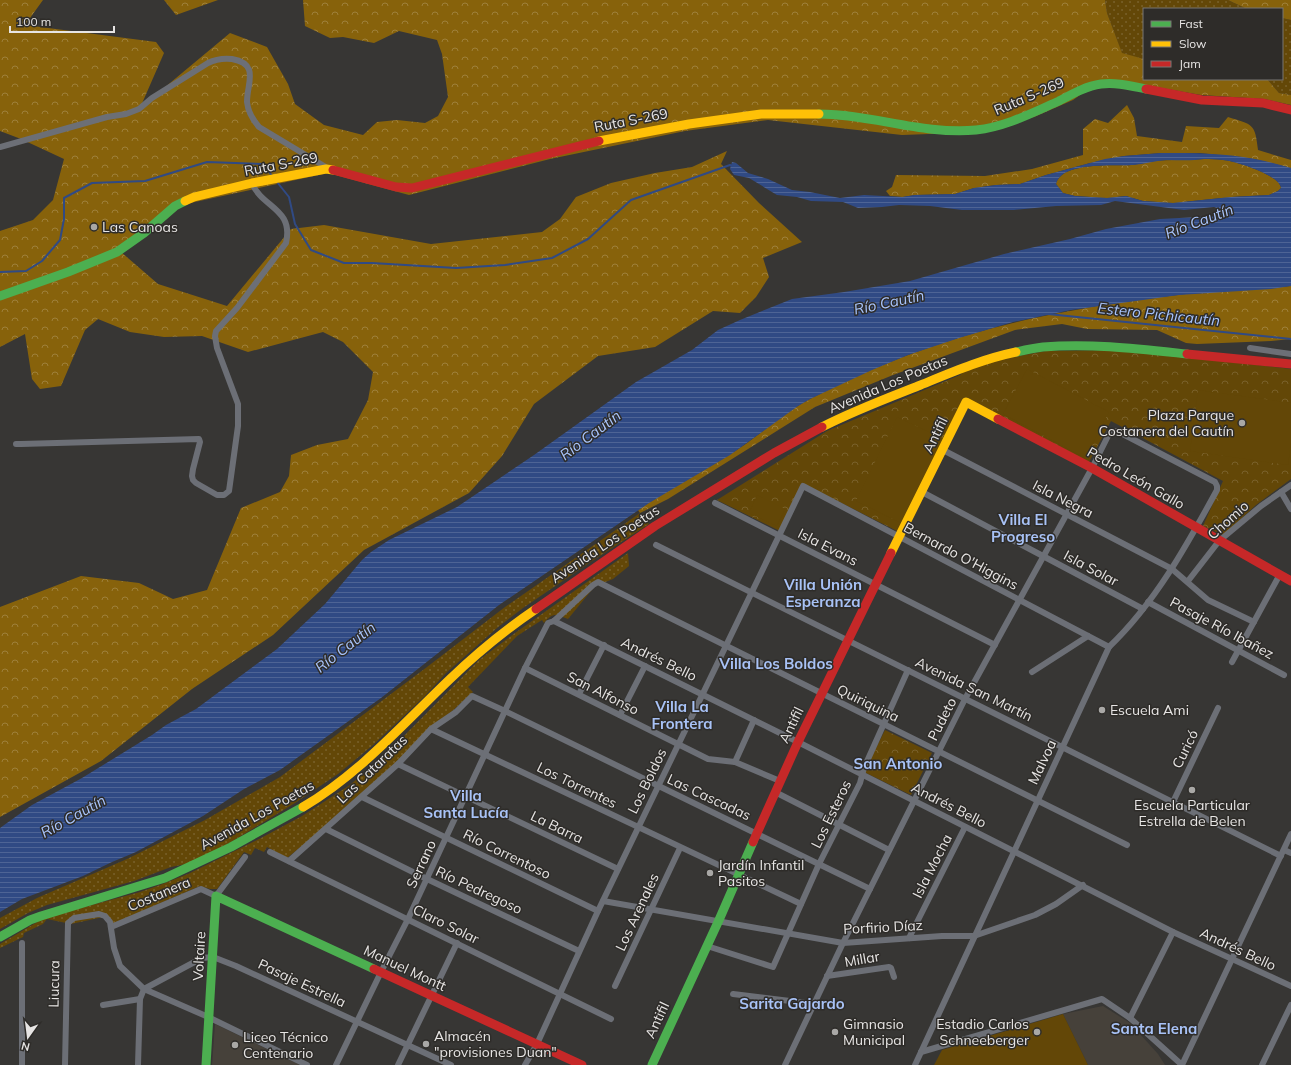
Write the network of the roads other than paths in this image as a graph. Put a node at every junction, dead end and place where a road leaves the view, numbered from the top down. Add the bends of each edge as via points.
1 (1291, 110) edge
2 (0, 148) edge
3 (330, 169) junction
4 (255, 183) junction
5 (0, 296) edge
6 (1250, 348) dead end
7 (1291, 354) edge
8 (1291, 364) edge
9 (966, 402) joint
10 (16, 444) dead end
11 (943, 450) junction
12 (1092, 468) junction
13 (1291, 485) edge
14 (803, 486) joint
15 (1217, 486) joint
16 (922, 492) junction
17 (1281, 492) junction
18 (715, 503) dead end
19 (1291, 509) edge
20 (1066, 515) junction
21 (1196, 528) junction
22 (779, 536) junction
23 (900, 537) junction
24 (1220, 542) junction
25 (656, 545) dead end
26 (1043, 557) junction
27 (1172, 569) junction
28 (1279, 576) junction
29 (1188, 581) junction
30 (1291, 581) edge
31 (598, 582) joint
32 (876, 585) junction
33 (751, 592) junction
34 (1020, 600) junction
35 (1148, 602) junction
36 (1143, 609) junction
37 (554, 621) junction
38 (1254, 622) junction
39 (1088, 636) junction
40 (848, 640) junction
41 (604, 645) junction
42 (994, 645) junction
43 (726, 646) junction
44 (1109, 647) junction
45 (1238, 650) junction
46 (1232, 662) dead end
47 (646, 666) junction
48 (526, 668) junction
49 (908, 670) junction
50 (1032, 672) dead end
51 (1284, 675) dead end
52 (822, 693) junction
53 (579, 694) junction
54 (702, 694) junction
55 (472, 696) joint
56 (965, 699) junction
57 (1218, 708) dead end
58 (505, 711) junction
59 (620, 715) junction
60 (754, 720) junction
61 (884, 724) junction
62 (431, 729) junction
63 (798, 742) junction
64 (678, 744) junction
65 (1063, 747) junction
66 (939, 751) junction
67 (485, 755) junction
68 (735, 762) junction
69 (398, 764) junction
70 (862, 774) junction
71 (780, 781) junction
72 (658, 786) junction
73 (775, 792) junction
74 (465, 796) junction
75 (362, 798) junction
76 (1038, 800) junction
77 (914, 801) junction
78 (1172, 802) junction
79 (839, 825) junction
80 (965, 826) junction
81 (638, 828) junction
82 (326, 829) junction
83 (757, 833) junction
84 (1291, 834) edge
85 (446, 838) junction
86 (1127, 845) dead end
87 (680, 848) junction
88 (889, 850) junction
89 (1013, 851) junction
90 (270, 852) dead end
91 (1282, 853) junction
92 (1291, 853) edge
93 (245, 857) dead end
94 (289, 861) junction
95 (819, 864) junction
96 (618, 870) junction
97 (738, 874) junction
98 (427, 879) junction
99 (1083, 885) junction
100 (870, 889) junction
101 (216, 896) junction
102 (603, 901) junction
103 (801, 904) junction
104 (651, 909) junction
105 (598, 911) junction
106 (408, 919) junction
107 (719, 920) junction
108 (111, 927) junction
109 (788, 932) junction
110 (1173, 932) junction
111 (974, 936) junction
112 (0, 937) edge
113 (909, 938) junction
114 (22, 943) dead end
115 (456, 943) junction
116 (843, 943) junction
117 (707, 946) junction
118 (580, 951) junction
119 (213, 957) junction
120 (1231, 959) junction
121 (381, 972) junction
122 (827, 976) junction
123 (894, 977) dead end
124 (615, 986) dead end
125 (1291, 986) edge
126 (144, 989) junction
127 (560, 994) junction
128 (733, 994) dead end
129 (432, 996) junction
130 (140, 999) junction
131 (814, 1004) junction
132 (103, 1005) dead end
133 (1291, 1005) edge
134 (209, 1018) junction
135 (1130, 1018) junction
136 (611, 1019) dead end
137 (357, 1022) junction
138 (537, 1044) junction
139 (408, 1046) junction
140 (921, 1052) junction
141 (22, 1065) edge
142 (65, 1065) edge
143 (138, 1065) edge
144 (206, 1065) edge
145 (307, 1065) edge
146 (336, 1065) edge
147 (398, 1065) edge
148 (451, 1065) edge
149 (525, 1065) edge
150 (582, 1065) edge
151 (652, 1065) edge
152 (785, 1065) edge
153 (915, 1065) edge
154 (1182, 1065) edge
155 (1262, 1065) edge

1 - 3 main road, Ruta S-269 via 1263,103 1202,100 1108,83 1088,87 1013,121 976,130 940,130 826,114 761,114 689,124 583,144 412,188 396,188
2 - 3 street via 139,110 152,98 208,63 224,59 242,62 249,70 251,76 248,107 259,127
3 - 4 main road, Ruta S-269
4 - 5 main road, Ruta S-269 via 186,200 117,252
4 - 10 street via 255,191 281,214 288,234 286,243 237,308 216,331 217,348 238,404 238,426 228,492 224,495 217,494 193,480 200,442 198,439
6 - 7 street
8 - 112 main road, Avenida Los Poetas via 1141,349 1042,347 1002,355 965,367 847,415 774,453 655,526 523,618 484,648 384,745 348,776 309,804 165,878 41,916
9 - 11 main road, Antifil
9 - 12 main road, Pedro León Gallo
11 - 16 main road, Antifil
11 - 20 street, Isla Negra
12 - 15 street, Pudeto via 1110,432 1117,431 1215,482
12 - 20 street, Pudeto
12 - 21 main road, Pedro León Gallo
13 - 17 street, Chomio
14 - 22 street, Los Boldos
14 - 23 street, Bernardo O'Higgins
15 - 21 street, Malvoa
16 - 23 main road, Antifil
16 - 26 street, Isla Solar
17 - 19 street
17 - 24 street, Chomio
18 - 22 street, Isla Evans
20 - 26 street, Pudeto
20 - 27 street, Isla Negra
21 - 24 main road, Pedro León Gallo
21 - 27 street, Malvoa
22 - 32 street, Isla Evans
22 - 33 street, Los Boldos
23 - 32 main road, Antifil
23 - 34 street, Bernardo O'Higgins
24 - 28 main road, Pedro León Gallo
24 - 29 street, Chomio
25 - 33 street, Avenida San Martín
26 - 34 street, Pudeto
26 - 36 street, Isla Solar
27 - 29 street, Isla Negra
27 - 35 street, Malvoa
28 - 30 main road, Pedro León Gallo
28 - 38 street
29 - 38 street, Isla Negra via 1208,600
31 - 37 street, Serrano
31 - 43 street, Quiriquina
32 - 40 main road, Antifil
32 - 42 street, Isla Evans
33 - 40 street, Avenida San Martín
33 - 43 street, Los Boldos
34 - 39 street, Bernardo O'Higgins
34 - 42 street, Pudeto
35 - 36 street, Malvoa
35 - 45 street, Pasaje Río Ibañez
36 - 44 street, Malvoa
37 - 41 street, Andrés Bello
37 - 48 street, Serrano via 548,623
38 - 45 street
39 - 44 street, Bernardo O'Higgins
39 - 50 street
40 - 49 street, Avenida San Martín
40 - 52 main road, Antifil
41 - 47 street, Andrés Bello
41 - 53 street
42 - 56 street, Pudeto
43 - 52 street, Quiriquina
43 - 54 street, Los Boldos
44 - 65 street, Malvoa
45 - 46 street
45 - 51 street, Pasaje Río Ibañez
47 - 54 street, Andrés Bello
47 - 59 street
48 - 53 street, San Alfonso
48 - 58 street, Serrano
49 - 56 street, Avenida San Martín
49 - 61 street, Los Esteros
52 - 61 street, Quiriquina
52 - 63 main road, Antifil
53 - 59 street, San Alfonso
54 - 60 street, Andrés Bello
54 - 64 street, Los Boldos
55 - 58 street, Las Cascadas
55 - 62 street, Las Cataratas via 456,712
56 - 65 street, Avenida San Martín
56 - 66 street, Pudeto
57 - 78 street, Curicó
58 - 67 street, Serrano
58 - 72 street, Las Cascadas
59 - 64 street, San Alfonso
60 - 63 street, Andrés Bello
60 - 68 street
61 - 66 street, Quiriquina
61 - 70 street, Los Esteros
62 - 67 street, Los Torrentes
62 - 69 street, Las Cataratas
63 - 70 street, Andrés Bello
63 - 71 main road, Antifil
64 - 68 street, San Alfonso via 708,759
64 - 72 street, Los Boldos
65 - 76 street, Malvoa
65 - 78 street, Avenida San Martín
66 - 76 street, Quiriquina
66 - 77 street, Pudeto
67 - 74 street, Serrano
67 - 81 street, Los Torrentes
68 - 71 street, San Alfonso
69 - 74 street, La Barra
69 - 75 street, Las Cataratas
70 - 77 street, Andrés Bello
70 - 79 street, Los Esteros
71 - 73 main road, Antifil
72 - 81 street, Los Boldos
72 - 83 street, Las Cascadas
73 - 79 street
73 - 83 main road, Antifil
74 - 85 street, Serrano
74 - 96 street, La Barra
75 - 82 street, Las Cataratas
75 - 85 street, Río Correntoso
76 - 86 street, Quiriquina
76 - 89 street, Malvoa
77 - 80 street, Andrés Bello
77 - 88 street, Pudeto
78 - 91 street, Avenida San Martín
79 - 88 street
79 - 95 street, Los Esteros
80 - 89 street, Andrés Bello
80 - 113 street, Isla Mocha
81 - 87 street, Los Torrentes
81 - 96 street, Los Boldos
82 - 94 street, Las Cataratas
82 - 98 street, Río Pedregoso
83 - 95 street, Las Cascadas
83 - 97 main road, Antifil
84 - 91 street
85 - 98 street, Serrano
85 - 105 street, Río Correntoso
87 - 97 street, Los Torrentes
87 - 104 street, Los Arenales
88 - 100 street, Pudeto
89 - 99 street, Andrés Bello
89 - 111 street, Malvoa
90 - 94 street, Claro Solar
91 - 92 street, Avenida San Martín
91 - 120 street
93 - 101 street
94 - 106 street, Claro Solar
95 - 100 street, Las Cascadas
95 - 103 street, Los Esteros
96 - 102 street, Los Boldos
97 - 103 street, Los Torrentes
97 - 107 main road, Antifil
98 - 106 street, Serrano
98 - 118 street, Río Pedregoso
99 - 110 street, Andrés Bello
99 - 111 street, Porfirio Díaz via 1035,915
100 - 116 street, Pudeto
101 - 108 street, Costanera via 201,889
101 - 119 main road, Voltaire
101 - 121 main road, Manuel Montt
102 - 104 street, Porfirio Díaz
102 - 105 street, Los Boldos
103 - 109 street, Los Esteros
104 - 107 street, Porfirio Díaz
104 - 124 street, Los Arenales
105 - 118 street, Los Boldos
106 - 115 street, Claro Solar
106 - 121 street, Serrano
107 - 109 street, Porfirio Díaz
107 - 117 main road, Antifil
108 - 126 street via 120,966
108 - 142 street, Liucura via 107,917 98,914 72,919 68,923
109 - 116 street, Porfirio Díaz
109 - 117 street, Los Esteros via 773,967
110 - 120 street, Andrés Bello
110 - 135 street
111 - 113 street, Porfirio Díaz
111 - 140 street, Malvoa
113 - 116 street, Porfirio Díaz
114 - 141 street
115 - 127 street, Claro Solar
115 - 129 street
116 - 122 street, Pudeto
117 - 151 main road, Antifil
118 - 127 street, Los Boldos
119 - 126 street via 202,958
119 - 134 main road, Voltaire
119 - 137 street, Pasaje Estrella
120 - 125 street, Andrés Bello
120 - 154 street
121 - 129 main road, Manuel Montt
121 - 137 street, Serrano
122 - 123 street, Millar via 889,967
122 - 131 street, Pudeto
126 - 130 street
126 - 134 street
127 - 136 street, Claro Solar
127 - 138 street, Los Boldos
128 - 131 street
129 - 138 main road, Manuel Montt
129 - 139 street
130 - 132 street
130 - 143 street
131 - 152 street, Pudeto
133 - 155 street
134 - 144 main road, Voltaire
134 - 145 street
135 - 140 street via 1102,999
135 - 154 street
137 - 139 street, Pasaje Estrella
137 - 146 street, Serrano
138 - 149 street, Los Boldos
138 - 150 main road, Manuel Montt
139 - 147 street
139 - 148 street, Pasaje Estrella
140 - 153 street, Malvoa

